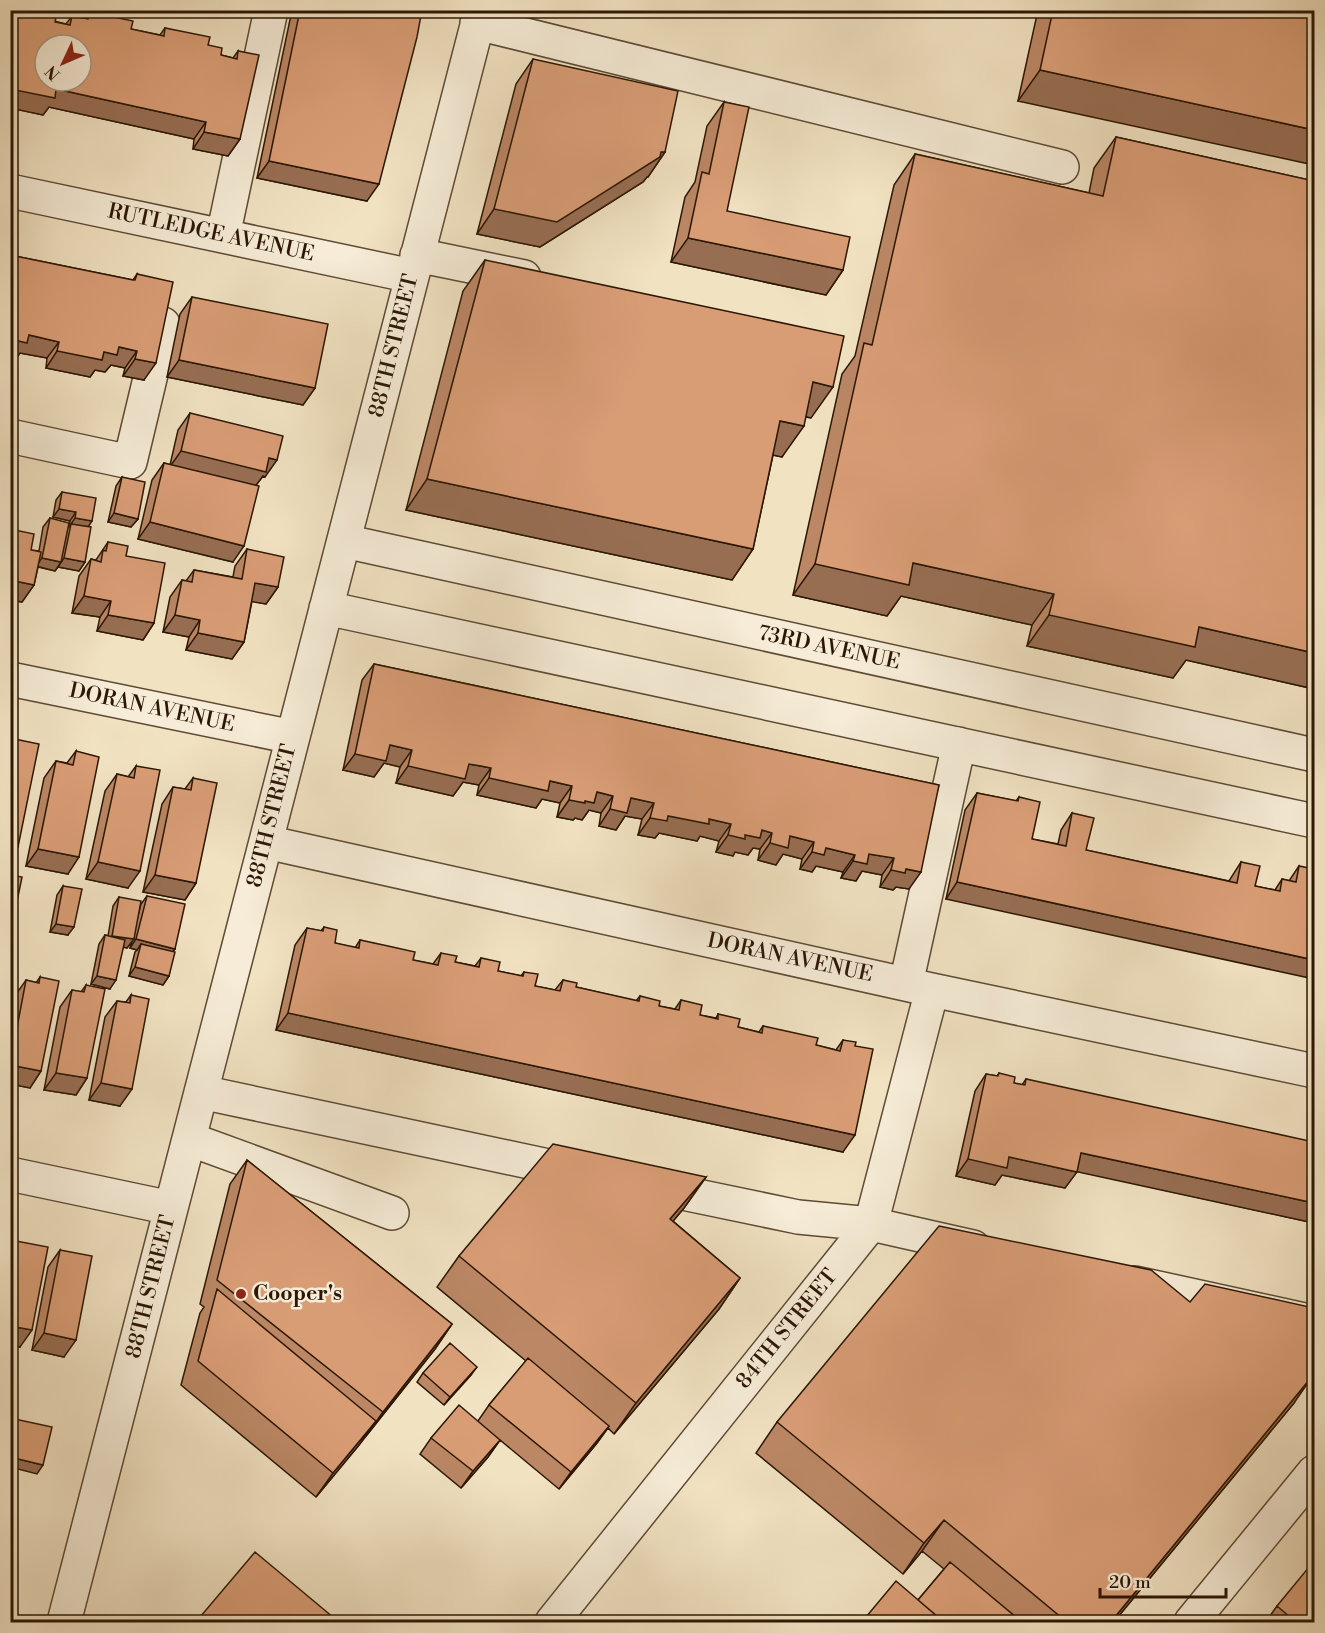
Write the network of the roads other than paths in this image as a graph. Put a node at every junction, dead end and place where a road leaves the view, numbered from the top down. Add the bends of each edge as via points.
1 (271, 10) edge
2 (479, 17) edge
3 (1062, 166) dead end
4 (10, 191) edge
5 (224, 236) junction
6 (415, 265) junction
7 (551, 282) edge
8 (170, 295) edge
9 (10, 436) edge
10 (344, 541) junction
11 (326, 608) junction
12 (10, 679) edge
13 (293, 737) junction
14 (959, 744) junction
15 (1314, 755) edge
16 (1314, 821) edge
17 (266, 842) junction
18 (919, 987) junction
19 (1314, 1071) edge
20 (201, 1092) junction
21 (189, 1139) junction
22 (10, 1174) edge
23 (171, 1208) junction
24 (392, 1213) dead end
25 (871, 1224) junction
26 (1004, 1254) edge
27 (1108, 1277) edge
28 (1314, 1322) edge
29 (1314, 1472) edge
30 (64, 1623) edge
31 (552, 1623) edge
32 (1191, 1623) edge

1 - 5 street
2 - 3 street
2 - 6 street, 88TH STREET
4 - 5 street, RUTLEDGE AVENUE
5 - 6 street, RUTLEDGE AVENUE
6 - 7 street, RUTLEDGE AVENUE
6 - 10 street, 88TH STREET
8 - 9 street via 130,462
10 - 11 street, 88TH STREET
10 - 15 street, 73RD AVENUE
11 - 13 street, 88TH STREET
11 - 14 street
12 - 13 street, DORAN AVENUE
13 - 17 street, 88TH STREET
14 - 16 street
14 - 18 street, 84TH STREET
17 - 18 street, DORAN AVENUE
17 - 20 street, 88TH STREET
18 - 19 street, DORAN AVENUE
18 - 25 street, 84TH STREET
20 - 21 street, 88TH STREET
20 - 25 street via 798,1217
21 - 23 street, 88TH STREET
21 - 24 street
22 - 23 street
23 - 30 street, 88TH STREET
25 - 26 street
25 - 31 street, 84TH STREET
27 - 28 street
29 - 32 street

